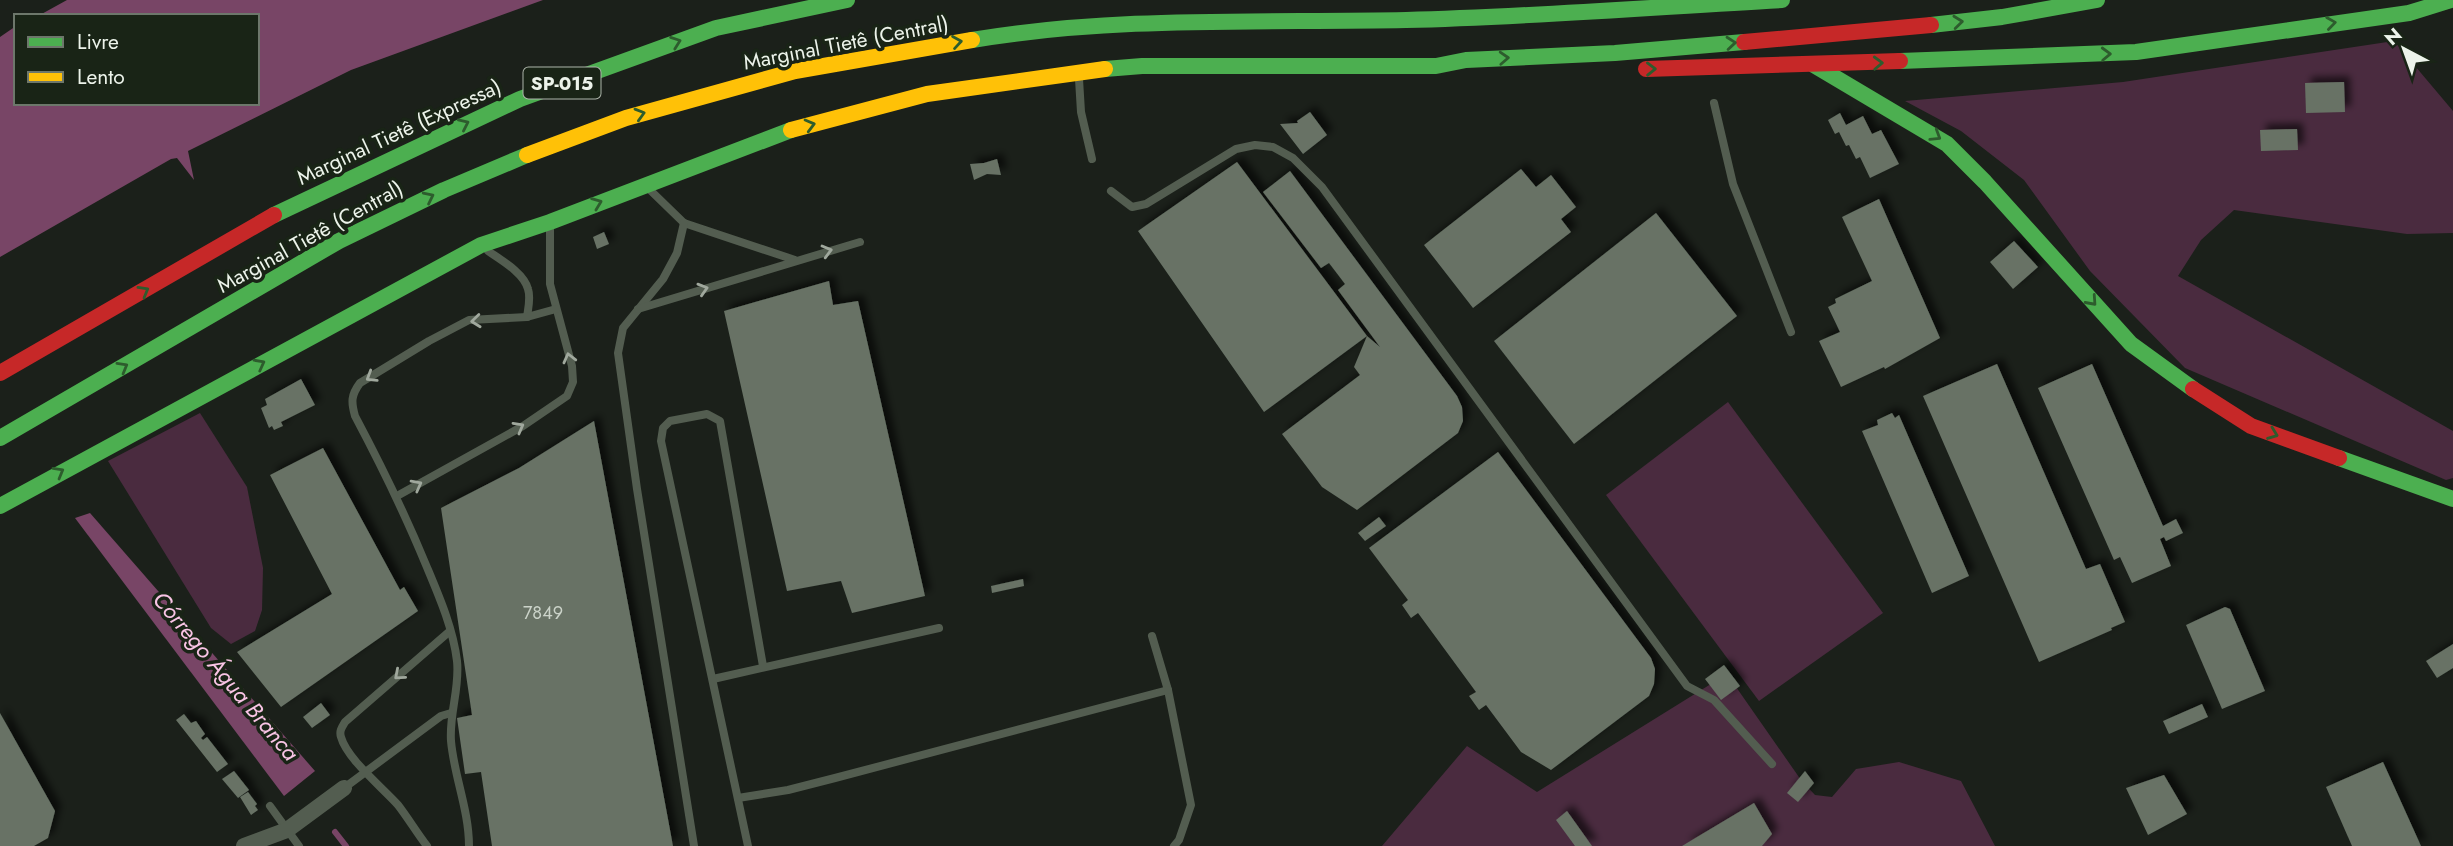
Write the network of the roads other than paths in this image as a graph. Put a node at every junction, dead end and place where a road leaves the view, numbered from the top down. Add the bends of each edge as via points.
1 (847, 0) edge
2 (1782, 0) edge
3 (2097, 0) edge
4 (2451, 0) edge
5 (1212, 5) dead end
6 (1179, 21) junction
7 (1813, 65) junction
8 (1436, 66) junction
9 (1624, 69) dead end
10 (1597, 70) dead end
11 (1078, 72) junction
12 (1714, 103) dead end
13 (1092, 159) dead end
14 (644, 185) junction
15 (1111, 191) dead end
16 (550, 222) junction
17 (684, 223) junction
18 (860, 242) dead end
19 (481, 245) junction
20 (794, 260) junction
21 (556, 309) junction
22 (638, 309) junction
23 (527, 317) junction
24 (1791, 332) dead end
25 (0, 373) edge
26 (86, 388) junction
27 (23, 407) dead end
28 (0, 438) edge
29 (397, 496) junction
30 (2453, 499) edge
31 (0, 506) edge
32 (939, 628) dead end
33 (450, 631) junction
34 (1152, 636) dead end
35 (763, 666) junction
36 (713, 679) junction
37 (1168, 690) junction
38 (451, 713) junction
39 (1772, 764) dead end
40 (366, 772) junction
41 (344, 788) joint
42 (738, 798) junction
43 (270, 806) dead end
44 (287, 830) junction
45 (244, 846) edge
46 (299, 846) edge
47 (427, 846) edge
48 (468, 846) edge
49 (694, 846) edge
50 (748, 846) edge
51 (1174, 846) edge

25 -> 1 highway, Marginal Tietê (Expressa) / SP-015 via 292,205 520,99 716,28
2 - 6 highway, Marginal Tietê (Central) via 1406,20
8 -> 3 highway via 1466,60 1615,53 1884,30 2002,17
7 -> 4 highway via 2136,52 2409,13
5 - 6 highway
26 -> 6 highway, Marginal Tietê (Central) via 351,236 444,190 626,118 795,71 866,57 1003,35
9 -> 7 highway
7 -> 30 highway via 1947,144 2131,344 2211,402 2251,426
8 - 10 highway via 1467,72
8 - 11 highway via 1142,66
11 - 13 lane
14 -> 11 highway via 776,134 928,94
12 - 24 lane via 1733,184
16 -> 14 highway
14 - 17 lane
15 - 39 lane via 1132,207 1146,204 1236,149 1255,145 1273,147 1293,158 1322,187 1687,686 1714,700
16 - 19 highway
16 - 21 lane via 550,284
17 - 20 lane
17 - 22 lane via 677,253
20 -> 18 lane
19 - 23 lane via 524,281
31 -> 19 highway
22 -> 20 lane
21 - 23 lane
29 -> 21 lane via 523,426 567,396 573,382 572,366
22 - 49 lane via 623,328 618,353
23 -> 29 lane via 469,320 360,383 353,392 355,415
26 - 27 highway
26 - 28 highway, Marginal Tietê (Central)
29 - 33 lane
32 - 35 lane
33 - 38 lane via 457,663
33 -> 40 lane via 345,722 341,739
34 - 37 lane
35 - 36 lane
35 - 36 lane via 720,421 707,414 670,421 663,428 661,441
36 - 42 lane
37 - 42 lane via 788,790
37 - 51 lane via 1191,805
38 - 40 lane
38 - 48 lane via 452,750
40 - 41 lane
40 - 47 lane
41 - 44 street
42 - 50 lane
43 - 44 lane
44 - 45 street
44 - 46 lane

